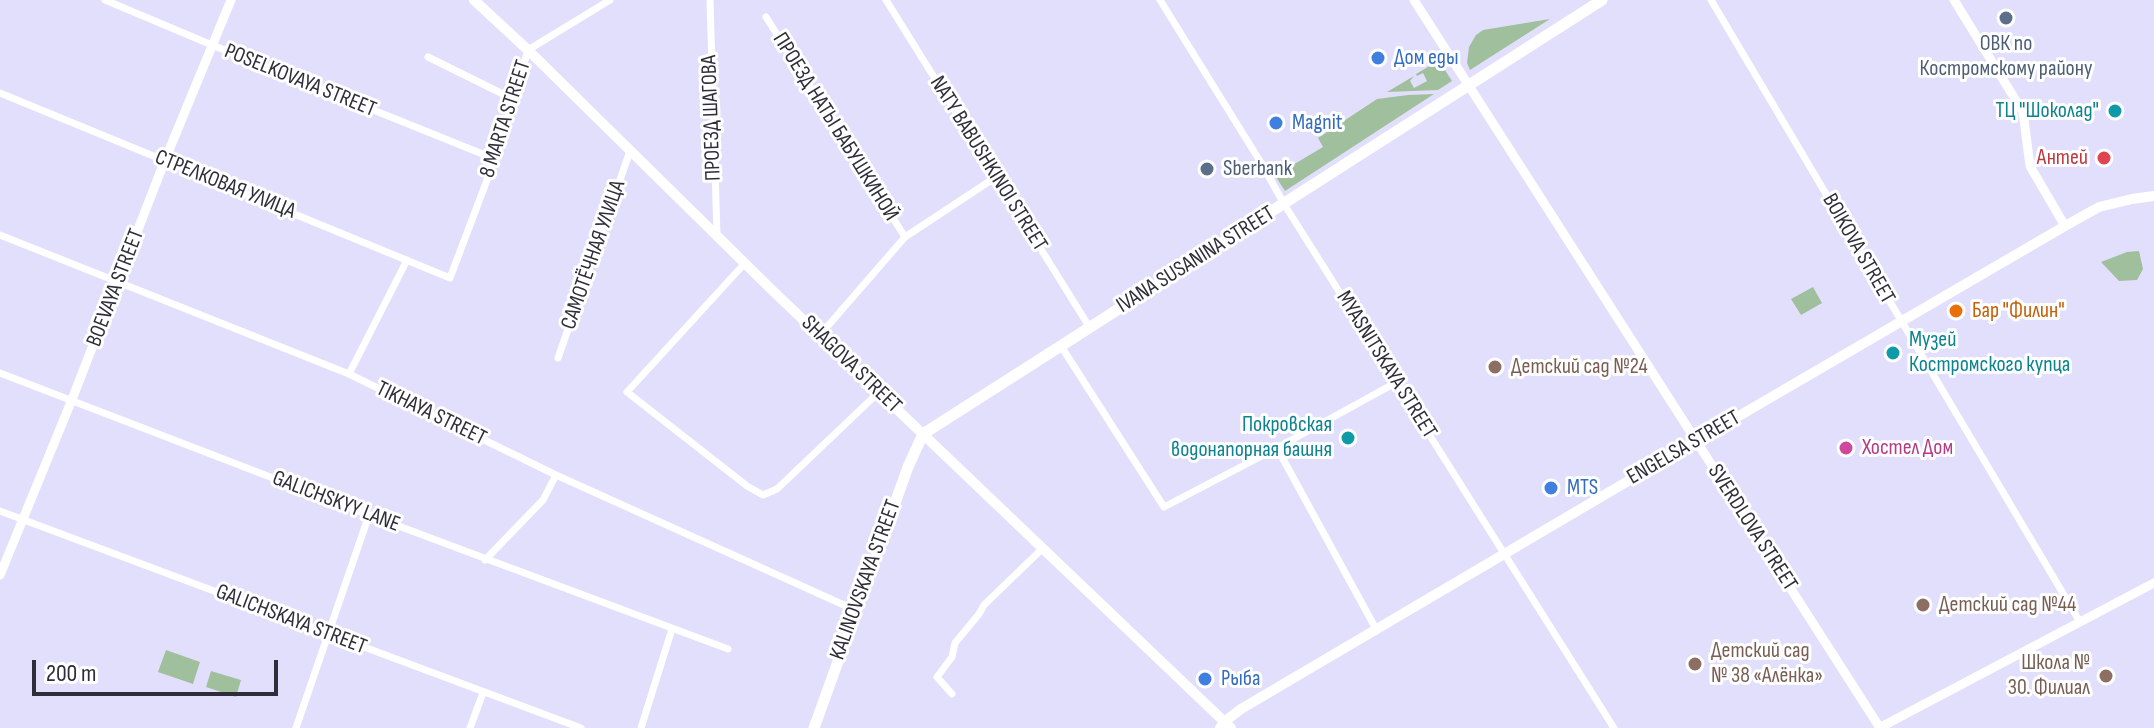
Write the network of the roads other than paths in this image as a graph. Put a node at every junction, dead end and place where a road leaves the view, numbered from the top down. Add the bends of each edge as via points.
1 (105, 0) edge
2 (231, 0) edge
3 (474, 0) edge
4 (610, 0) edge
5 (710, 0) edge
6 (886, 0) edge
7 (1160, 0) edge
8 (1414, 0) edge
9 (1602, 0) edge
10 (1711, 0) edge
11 (1954, 0) edge
12 (766, 17) dead end
13 (212, 45) junction
14 (528, 50) junction
15 (428, 57) dead end
16 (1468, 86) junction
17 (0, 93) edge
18 (513, 99) junction
19 (630, 151) junction
20 (495, 159) junction
21 (165, 160) junction
22 (996, 177) junction
23 (2154, 196) edge
24 (1284, 204) junction
25 (2065, 226) junction
26 (0, 235) edge
27 (717, 235) junction
28 (905, 237) junction
29 (407, 260) junction
30 (745, 263) junction
31 (450, 278) joint
32 (117, 283) junction
33 (1901, 323) junction
34 (1090, 328) junction
35 (820, 335) junction
36 (1061, 346) junction
37 (558, 358) dead end
38 (0, 373) edge
39 (349, 374) junction
40 (1397, 382) junction
41 (879, 392) junction
42 (71, 402) junction
43 (923, 434) junction
44 (1696, 441) junction
45 (1277, 448) junction
46 (556, 475) junction
47 (0, 511) edge
48 (369, 515) junction
49 (22, 519) junction
50 (1043, 548) junction
51 (1505, 553) junction
52 (485, 560) junction
53 (0, 575) edge
54 (2154, 583) edge
55 (855, 610) junction
56 (2080, 622) junction
57 (672, 629) junction
58 (1376, 629) junction
59 (327, 633) junction
60 (728, 649) dead end
61 (483, 693) junction
62 (952, 694) dead end
63 (1225, 726) edge
64 (296, 728) edge
65 (470, 728) edge
66 (581, 728) edge
67 (641, 728) edge
68 (814, 728) edge
69 (1614, 728) edge
70 (1880, 728) edge

1 - 13 street, POSELKOVAYA STREET
2 - 13 street, BOEVAYA STREET
3 - 14 main road, SHAGOVA STREET
4 - 14 street, 8 MARTA STREET
5 - 27 street, ПРОЕЗД ШАГОВА
6 - 22 street, NATY BABUSHKINOI STREET
7 - 24 street, MYASNITSKAYA STREET
8 - 16 street, SVERDLOVA STREET
9 - 16 main road, IVANA SUSANINA STREET
10 - 33 street, BOIKOVA STREET
11 - 25 street via 2023,112 2030,166
12 - 28 street, ПРОЕЗД НАТЫ БАБУШКИНОЙ
13 - 20 street, POSELKOVAYA STREET
13 - 21 street, BOEVAYA STREET
14 - 18 street, 8 MARTA STREET
14 - 19 main road, SHAGOVA STREET
15 - 18 street
16 - 24 main road, IVANA SUSANINA STREET
16 - 44 street, SVERDLOVA STREET
17 - 21 street, СТРЕЛКОВАЯ УЛИЦА
18 - 20 street, 8 MARTA STREET
19 - 27 main road, SHAGOVA STREET
19 - 37 street, САМОТЁЧНАЯ УЛИЦА
20 - 31 street, 8 MARTA STREET
21 - 29 street, СТРЕЛКОВАЯ УЛИЦА
21 - 32 street, BOEVAYA STREET
22 - 28 street
22 - 34 street, NATY BABUSHKINOI STREET
23 - 25 main road, ENGELSA STREET via 2099,207
24 - 34 main road, IVANA SUSANINA STREET
24 - 40 street, MYASNITSKAYA STREET
25 - 33 main road, ENGELSA STREET
26 - 32 street, TIKHAYA STREET
27 - 30 main road, SHAGOVA STREET
28 - 35 street
29 - 31 street, СТРЕЛКОВАЯ УЛИЦА
29 - 39 street
30 - 35 main road, SHAGOVA STREET
30 - 41 street via 627,392 763,495 777,489
32 - 39 street, TIKHAYA STREET
32 - 42 street, BOEVAYA STREET
33 - 44 main road, ENGELSA STREET
33 - 56 street, BOIKOVA STREET
34 - 36 main road, IVANA SUSANINA STREET
35 - 41 main road, SHAGOVA STREET
36 - 43 main road, IVANA SUSANINA STREET
36 - 45 street via 1164,507
38 - 42 street, GALICHSKYY LANE
39 - 46 street, TIKHAYA STREET
40 - 45 street
40 - 51 street, MYASNITSKAYA STREET
41 - 43 main road, SHAGOVA STREET
42 - 48 street, GALICHSKYY LANE
42 - 49 street, BOEVAYA STREET
43 - 50 main road, SHAGOVA STREET
43 - 55 main road, KALINOVSKAYA STREET
44 - 51 main road, ENGELSA STREET
44 - 70 street, SVERDLOVA STREET
45 - 58 street
46 - 52 street via 543,500
46 - 55 street, TIKHAYA STREET
47 - 49 street, GALICHSKAYA STREET
48 - 52 street, GALICHSKYY LANE
48 - 59 street
49 - 53 street, BOEVAYA STREET
49 - 59 street, GALICHSKAYA STREET
50 - 62 street via 984,605 955,643 937,677
50 - 63 main road, SHAGOVA STREET
51 - 58 main road, ENGELSA STREET
51 - 69 street, MYASNITSKAYA STREET
52 - 57 street, GALICHSKYY LANE
54 - 56 street
55 - 68 main road, KALINOVSKAYA STREET
56 - 70 street
57 - 60 street, GALICHSKYY LANE
57 - 67 street
58 - 63 main road, ENGELSA STREET via 1241,709
59 - 61 street, GALICHSKAYA STREET
59 - 64 street
61 - 65 street
61 - 66 street, GALICHSKAYA STREET

